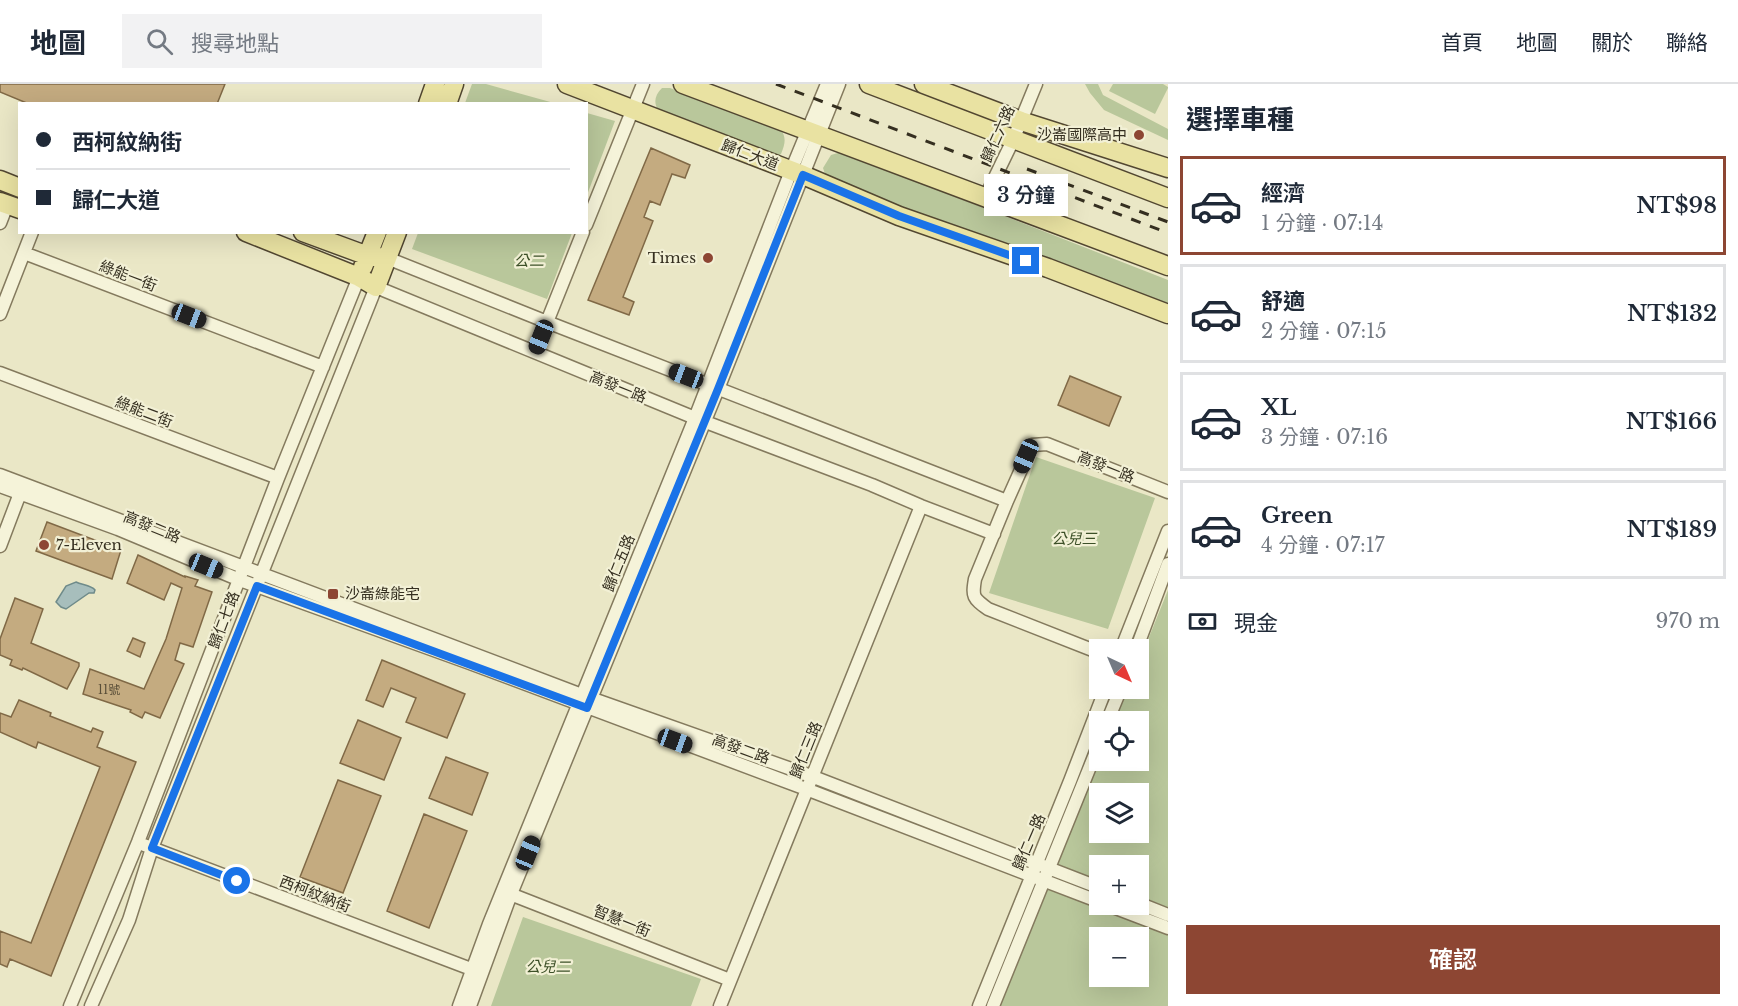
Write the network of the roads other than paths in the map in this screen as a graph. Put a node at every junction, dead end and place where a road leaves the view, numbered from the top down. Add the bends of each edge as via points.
1 (435, 84) edge
2 (454, 84) edge
3 (567, 84) edge
4 (643, 84) edge
5 (683, 84) edge
6 (827, 84) edge
7 (839, 84) edge
8 (868, 84) edge
9 (924, 84) edge
10 (1036, 84) edge
11 (429, 102) edge
12 (448, 102) edge
13 (633, 109) junction
14 (1021, 121) junction
15 (813, 134) junction
16 (1013, 140) junction
17 (1168, 168) edge
18 (797, 173) junction
19 (0, 180) edge
20 (18, 187) edge
21 (986, 196) junction
22 (1168, 198) edge
23 (9, 206) edge
24 (588, 220) edge
25 (0, 223) edge
26 (31, 234) edge
27 (251, 234) edge
28 (308, 234) edge
29 (376, 234) edge
30 (396, 234) edge
31 (582, 234) edge
32 (24, 253) junction
33 (368, 256) junction
34 (387, 258) junction
35 (1168, 266) edge
36 (359, 277) junction
37 (375, 287) junction
38 (0, 314) edge
39 (1168, 314) edge
40 (547, 322) junction
41 (535, 352) junction
42 (323, 367) junction
43 (0, 373) edge
44 (713, 387) junction
45 (699, 420) junction
46 (0, 475) edge
47 (278, 478) junction
48 (0, 486) edge
49 (22, 489) junction
50 (1168, 492) edge
51 (1007, 501) junction
52 (921, 506) junction
53 (1168, 531) edge
54 (994, 534) junction
55 (0, 546) edge
56 (1168, 564) edge
57 (242, 574) junction
58 (259, 580) junction
59 (1125, 639) edge
60 (1140, 639) edge
61 (1089, 649) edge
62 (1102, 699) edge
63 (584, 702) junction
64 (1089, 765) edge
65 (811, 776) junction
66 (806, 789) junction
67 (138, 843) junction
68 (152, 848) junction
69 (1042, 865) junction
70 (1030, 876) junction
71 (1043, 881) junction
72 (1089, 884) edge
73 (507, 892) junction
74 (1089, 898) edge
75 (1149, 907) edge
76 (1134, 915) edge
77 (1168, 915) edge
78 (1168, 928) edge
79 (478, 972) junction
80 (730, 980) junction
81 (70, 1006) edge
82 (91, 1006) edge
83 (459, 1006) edge
84 (470, 1006) edge
85 (720, 1006) edge
86 (979, 1006) edge
87 (993, 1006) edge

1 - 11 main road
2 - 12 main road
3 - 13 main road, 歸仁大道
4 - 13 street
5 - 15 main road
6 - 15 street
7 - 15 street
8 - 16 main road
9 - 14 main road
10 - 14 street, 歸仁六路
13 - 18 main road, 歸仁大道
13 - 24 street
14 - 16 street, 歸仁六路
14 - 17 main road
15 - 18 street, 歸仁五路
15 - 21 main road
16 - 21 street, 歸仁六路
16 - 22 main road
18 - 39 main road, 歸仁大道 via 899,216
18 - 44 street, 歸仁五路
19 - 20 main road
21 - 35 main road
23 - 25 street
26 - 32 street
27 - 36 main road, 高發一路
28 - 33 main road
29 - 33 main road, 歸仁七路
30 - 34 main road, 歸仁七路
31 - 40 street
32 - 38 street
32 - 42 street, 綠能一街
33 - 34 main road
33 - 36 main road, 歸仁七路
34 - 37 main road, 歸仁七路
34 - 40 street
36 - 37 main road, 高發一路
36 - 42 street, 歸仁七路
37 - 41 street, 高發一路
37 - 58 street, 歸仁七路
40 - 41 street
40 - 44 street
41 - 45 street, 高發一路
42 - 47 street, 歸仁七路
43 - 47 street, 綠能二街
44 - 45 street, 歸仁五路
44 - 51 street
45 - 52 street, 高發一路
45 - 63 street, 歸仁五路
46 - 49 street, 高發二路
47 - 57 street, 歸仁七路
48 - 49 street, 高發二路
49 - 55 street
49 - 57 street, 高發二路
50 - 51 street, 高發一路 via 1047,444 1032,445
51 - 54 street, 高發一路
52 - 54 street, 高發一路
52 - 65 street, 歸仁三路
53 - 59 street
54 - 61 street, 高發一路 via 975,579 976,600 988,609
56 - 60 street
57 - 58 street, 高發二路
57 - 67 street, 歸仁七路
58 - 63 street, 高發二路
58 - 68 street, 歸仁七路
62 - 69 street, 歸仁一路
63 - 65 street, 高發二路
63 - 66 street, 高發二路
63 - 73 street, 歸仁五路
64 - 69 street, 歸仁一路
65 - 66 street, 歸仁三路
65 - 69 street, 高發二路
66 - 70 street, 高發二路
66 - 80 street, 歸仁三路
67 - 68 street, 西柯紋納街
67 - 81 street, 歸仁七路
68 - 79 street, 西柯紋納街
68 - 82 street, 歸仁七路 via 129,920
69 - 70 street, 歸仁一路
69 - 71 street, 歸仁一路
69 - 72 street, 高發二路
70 - 71 street, 高發二路
70 - 86 street, 歸仁一路
71 - 74 street, 高發二路
71 - 87 street, 歸仁一路
73 - 79 street, 歸仁五路
73 - 80 street, 智慧一街
75 - 77 street
76 - 78 street
79 - 83 street, 歸仁五路
79 - 84 street, 歸仁五路
80 - 85 street, 歸仁三路

